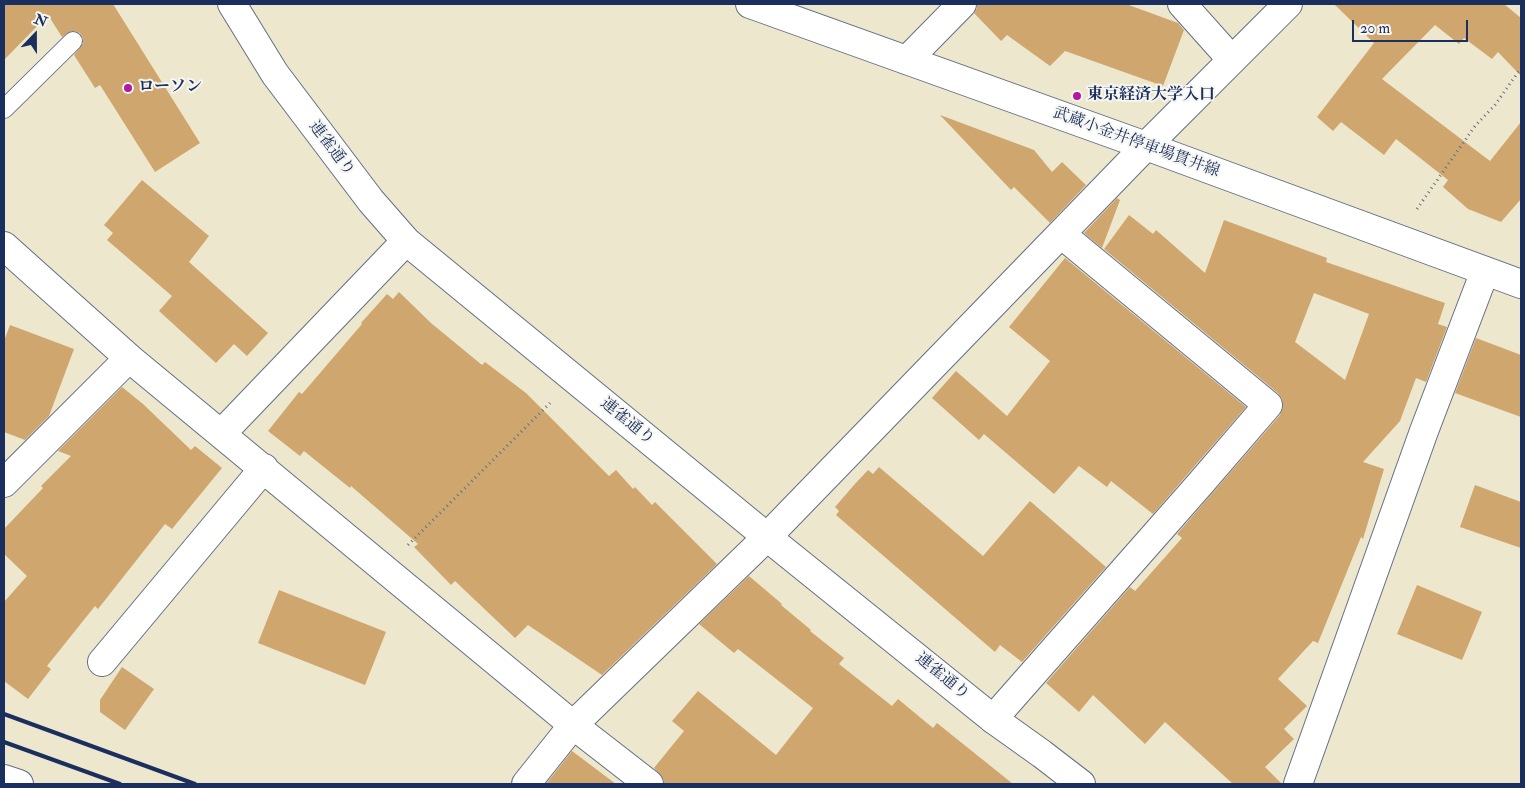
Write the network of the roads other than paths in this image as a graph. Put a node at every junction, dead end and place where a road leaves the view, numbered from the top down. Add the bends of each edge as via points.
1 (232, 4) edge
2 (750, 4) edge
3 (962, 4) edge
4 (1182, 4) edge
5 (1288, 4) edge
6 (73, 41) dead end
7 (907, 60) junction
8 (1232, 60) junction
9 (4, 109) edge
10 (1146, 146) junction
11 (1061, 234) junction
12 (406, 241) junction
13 (4, 246) edge
14 (1485, 271) junction
15 (1521, 284) edge
16 (129, 358) junction
17 (222, 434) junction
18 (264, 468) junction
19 (4, 483) edge
20 (767, 537) junction
21 (102, 662) dead end
22 (993, 719) junction
23 (573, 725) junction
24 (4, 779) edge
25 (19, 784) edge
26 (526, 784) edge
27 (649, 784) edge
28 (1081, 784) edge
29 (1298, 784) edge

1 - 12 street, 連雀通り via 275,74 359,186
2 - 7 street, 武蔵小金井停車場貫井線
3 - 7 street
4 - 8 street
5 - 8 street
6 - 9 lane
7 - 10 street, 武蔵小金井停車場貫井線
8 - 10 street
10 - 11 street
10 - 14 street, 武蔵小金井停車場貫井線
11 - 20 street
11 - 22 street via 1268,405
12 - 17 street
12 - 20 street, 連雀通り
13 - 16 street
14 - 15 street, 武蔵小金井停車場貫井線
14 - 29 street via 1424,431
16 - 17 street
16 - 19 street
17 - 18 street
18 - 21 street
18 - 23 street
20 - 22 street, 連雀通り
20 - 23 street
22 - 28 street, 連雀通り
23 - 26 street
23 - 27 street
24 - 25 street

